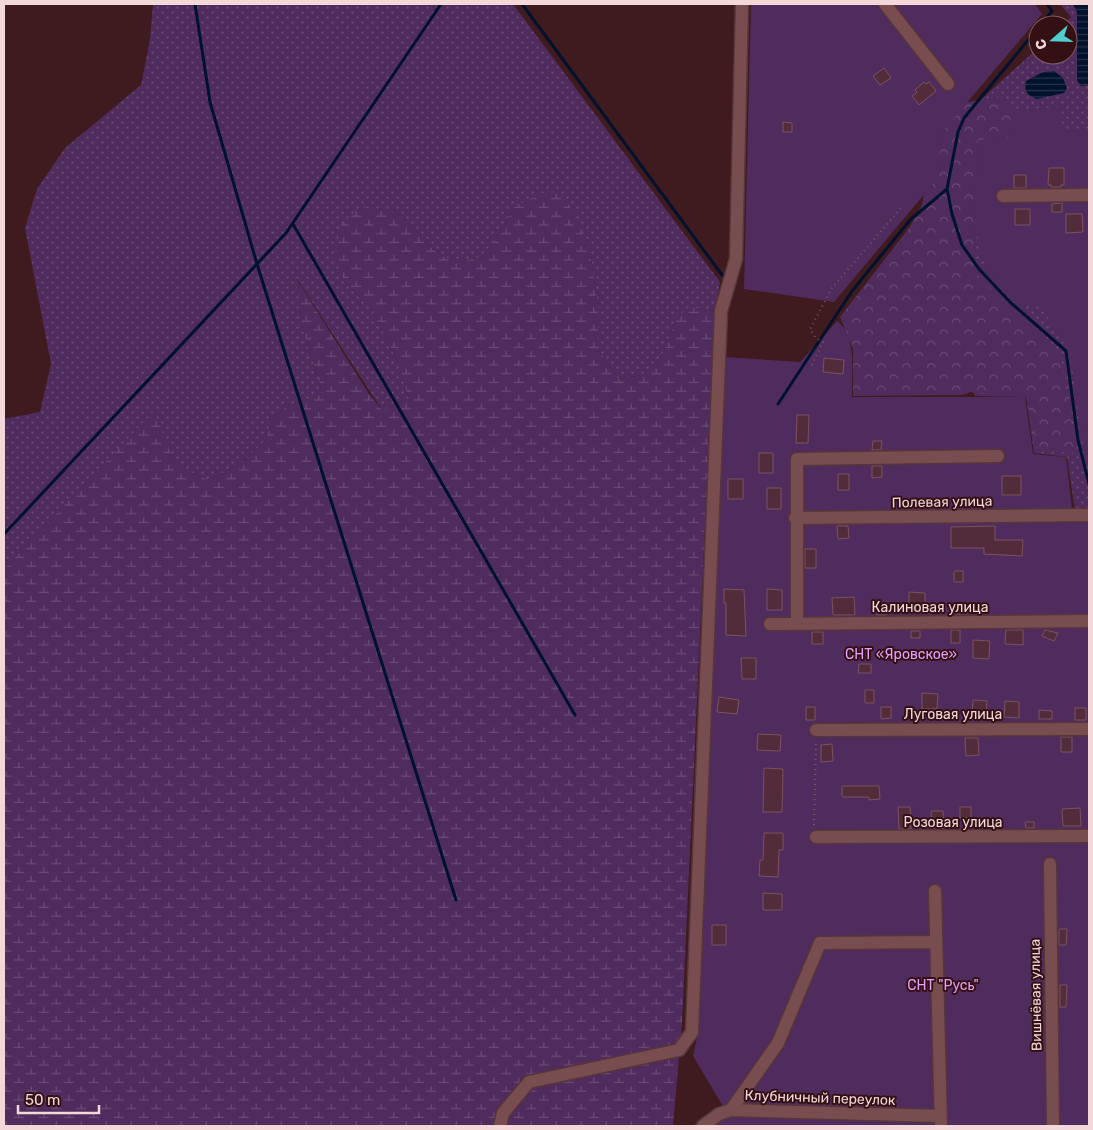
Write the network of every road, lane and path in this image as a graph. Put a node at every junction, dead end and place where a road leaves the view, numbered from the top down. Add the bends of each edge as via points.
1 (742, 4) edge
2 (885, 4) edge
3 (948, 84) dead end
4 (1089, 194) edge
5 (1003, 196) dead end
6 (901, 208) dead end
7 (812, 366) dead end
8 (998, 456) dead end
9 (1089, 515) edge
10 (795, 518) junction
11 (1089, 621) edge
12 (797, 623) junction
13 (770, 624) dead end
14 (1089, 729) edge
15 (816, 730) joint
16 (1089, 836) edge
17 (816, 837) joint
18 (1050, 864) dead end
19 (935, 891) dead end
20 (936, 942) junction
21 (731, 1110) junction
22 (940, 1121) edge
23 (500, 1126) edge
24 (703, 1126) edge
25 (1053, 1126) edge

1 - 23 street via 736,259 720,321 692,1032 679,1050 530,1082 502,1113
2 - 3 street
4 - 5 street
6 - 7 path via 832,288 810,329 823,342
8 - 10 street via 797,459
9 - 10 street, Полевая улица
10 - 12 street
11 - 12 street, Калиновая улица
12 - 13 street, Калиновая улица
14 - 15 street, Луговая улица
15 - 17 path
16 - 17 street, Розовая улица
18 - 25 street, Вишнёвая улица
19 - 20 street
20 - 21 street via 820,943 778,1043
20 - 22 street
21 - 22 street, Клубничный переулок
21 - 24 street, Клубничный переулок

